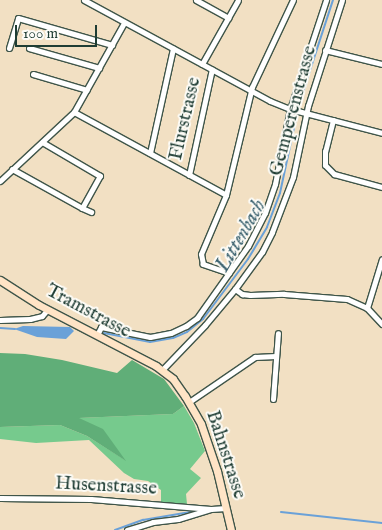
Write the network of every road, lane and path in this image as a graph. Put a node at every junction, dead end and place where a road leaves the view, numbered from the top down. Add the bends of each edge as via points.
1 (84, 0) edge
2 (196, 0) edge
3 (238, 0) edge
4 (293, 0) edge
5 (326, 0) edge
6 (342, 0) edge
7 (228, 18) junction
8 (124, 23) junction
9 (112, 45) junction
10 (9, 48) dead end
11 (29, 48) dead end
12 (173, 48) junction
13 (326, 50) junction
14 (202, 64) junction
15 (382, 64) edge
16 (99, 68) junction
17 (212, 69) junction
18 (33, 74) dead end
19 (87, 90) junction
20 (251, 91) junction
21 (292, 110) junction
22 (74, 112) junction
23 (304, 113) junction
24 (333, 120) junction
25 (382, 133) edge
26 (42, 142) junction
27 (150, 153) junction
28 (12, 169) junction
29 (189, 175) junction
30 (0, 181) edge
31 (382, 188) edge
32 (226, 195) junction
33 (82, 208) junction
34 (91, 212) dead end
35 (382, 259) edge
36 (229, 273) junction
37 (0, 280) edge
38 (236, 290) junction
39 (368, 308) junction
40 (47, 310) junction
41 (0, 320) edge
42 (382, 324) edge
43 (278, 333) dead end
44 (97, 336) junction
45 (276, 356) junction
46 (162, 370) junction
47 (273, 399) dead end
48 (189, 402) junction
49 (0, 498) edge
50 (226, 508) junction
51 (211, 509) junction
52 (127, 530) edge
53 (231, 530) edge

1 - 8 street
2 - 7 street
3 - 7 street
4 - 20 street
5 - 21 street
6 - 13 street, Gemperenstrasse
7 - 14 street
8 - 9 street
8 - 12 street
9 - 10 street via 18,18
9 - 16 street
11 - 16 street
12 - 14 street
12 - 27 street
13 - 15 street
13 - 23 street, Gemperenstrasse
14 - 17 street
16 - 19 street
17 - 20 street
17 - 29 street, Flurstrasse
18 - 19 street
19 - 22 street
20 - 21 street
20 - 32 street
21 - 23 street
21 - 36 street via 270,202 253,238
22 - 26 street
22 - 27 street
23 - 24 street
23 - 38 street, Gemperenstrasse via 292,176 280,212 262,252
24 - 25 street
24 - 31 street via 325,165 334,174
26 - 28 street
26 - 33 street via 102,176
27 - 29 street
28 - 30 street
28 - 33 street
29 - 32 street
32 - 36 street via 201,257 207,267
33 - 34 street
35 - 39 street
36 - 44 street via 197,318 186,326 150,337 101,327
37 - 40 main road, Tramstrasse
38 - 39 street via 250,295 347,299
38 - 46 street, Gemperenstrasse
39 - 42 street
40 - 41 street via 42,316 30,319
40 - 44 main road, Tramstrasse
43 - 45 street
44 - 46 main road, Tramstrasse
45 - 47 street
45 - 48 street via 255,356
46 - 48 main road, Bahnstrasse
48 - 50 main road, Bahnstrasse via 210,449
49 - 51 street, Husenstrasse via 91,499
50 - 51 street
50 - 53 main road, Bahnstrasse
51 - 52 street

